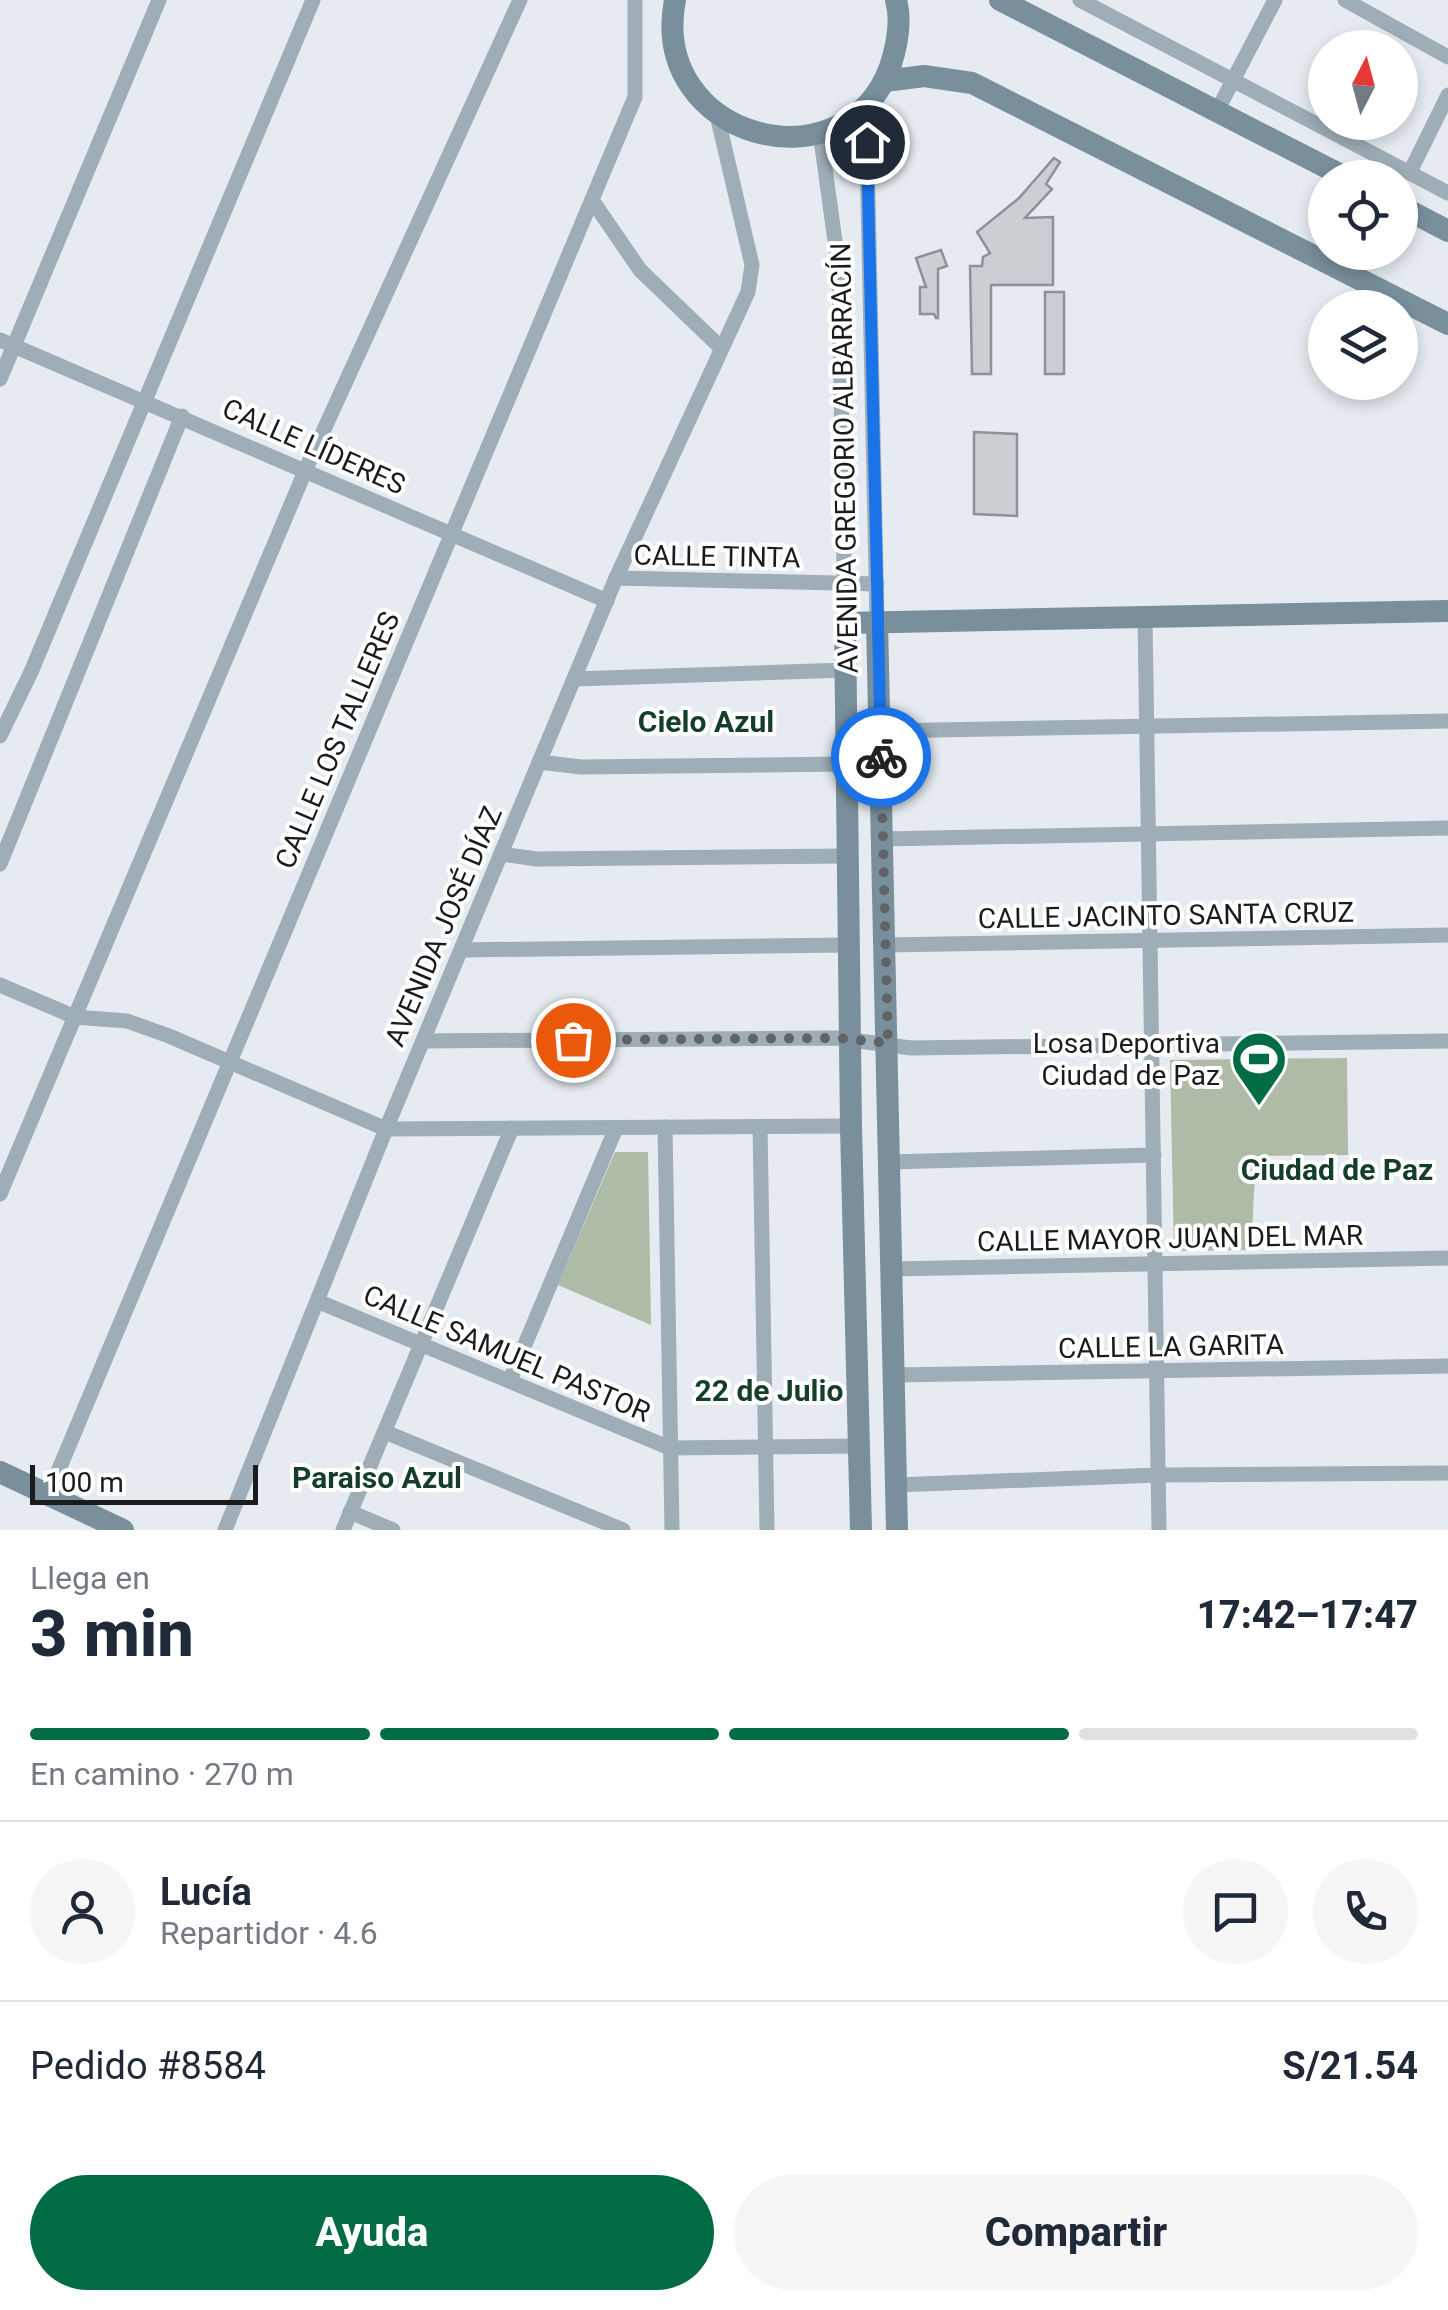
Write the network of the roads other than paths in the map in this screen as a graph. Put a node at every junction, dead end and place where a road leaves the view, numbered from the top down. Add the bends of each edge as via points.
1 (160, 0) edge
2 (313, 0) edge
3 (520, 0) edge
4 (635, 0) edge
5 (675, 0) edge
6 (896, 0) edge
7 (1000, 0) edge
8 (1080, 0) edge
9 (1275, 0) edge
10 (1345, 0) edge
11 (1448, 56) edge
12 (1233, 78) junction
13 (884, 81) junction
14 (1448, 95) edge
15 (866, 104) junction
16 (1218, 109) junction
17 (716, 115) junction
18 (820, 132) junction
19 (1313, 160) edge
20 (1387, 160) edge
21 (1416, 160) edge
22 (1418, 176) edge
23 (1448, 193) edge
24 (592, 200) junction
25 (1418, 215) edge
26 (1448, 231) edge
27 (868, 267) junction
28 (838, 270) junction
29 (1448, 324) edge
30 (7, 342) edge
31 (720, 347) junction
32 (0, 380) edge
33 (146, 401) junction
34 (182, 416) junction
35 (306, 470) junction
36 (452, 534) junction
37 (616, 578) junction
38 (844, 584) junction
39 (877, 584) junction
40 (606, 601) junction
41 (1448, 611) edge
42 (1146, 617) junction
43 (878, 620) junction
44 (845, 622) junction
45 (846, 670) junction
46 (574, 678) junction
47 (1448, 722) edge
48 (1147, 726) junction
49 (880, 731) junction
50 (0, 736) edge
51 (539, 762) junction
52 (847, 764) junction
53 (1448, 828) edge
54 (1148, 834) junction
55 (883, 838) junction
56 (501, 854) junction
57 (848, 856) junction
58 (0, 864) edge
59 (1448, 934) edge
60 (1150, 942) junction
61 (886, 944) junction
62 (849, 945) junction
63 (460, 950) junction
64 (0, 985) edge
65 (75, 1017) junction
66 (850, 1039) junction
67 (422, 1041) junction
68 (1448, 1041) edge
69 (888, 1043) junction
70 (1152, 1046) junction
71 (228, 1060) junction
72 (760, 1126) junction
73 (851, 1126) junction
74 (665, 1127) junction
75 (512, 1128) junction
76 (616, 1128) junction
77 (386, 1129) junction
78 (1154, 1156) junction
79 (890, 1162) junction
80 (0, 1194) edge
81 (1448, 1258) edge
82 (1155, 1262) junction
83 (892, 1269) junction
84 (317, 1301) junction
85 (422, 1344) junction
86 (1448, 1366) edge
87 (1157, 1372) junction
88 (894, 1375) junction
89 (510, 1380) junction
90 (384, 1432) junction
91 (858, 1446) junction
92 (670, 1448) junction
93 (766, 1448) junction
94 (0, 1472) edge
95 (1448, 1473) edge
96 (1158, 1476) junction
97 (896, 1484) junction
98 (49, 1493) junction
99 (350, 1512) junction
100 (90, 1523) edge
101 (123, 1530) edge
102 (225, 1530) edge
103 (343, 1530) edge
104 (393, 1530) edge
105 (623, 1530) edge
106 (672, 1530) edge
107 (767, 1530) edge
108 (861, 1530) edge
109 (897, 1530) edge
110 (1159, 1530) edge

1 - 30 street
2 - 33 street
3 - 35 street
4 - 24 street, CALLE LOS TALLERES via 635,98
5 - 17 street via 676,56 692,89
6 - 13 street via 898,44
7 - 16 street
8 - 12 street
9 - 12 street
10 - 11 street
12 - 16 street
12 - 20 street
13 - 15 street
13 - 29 street via 924,76 972,84
14 - 21 street
15 - 18 street
15 - 27 street, AVENIDA GREGORIO ALBARRACÍN
16 - 19 street
17 - 18 street via 749,132 784,138
17 - 31 street, AVENIDA JOSÉ DÍAZ via 752,264 748,292
18 - 28 street, AVENIDA GREGORIO ALBARRACÍN
22 - 23 street
24 - 31 street via 640,270
24 - 36 street, CALLE LOS TALLERES
25 - 26 street
27 - 28 street
27 - 39 street, AVENIDA GREGORIO ALBARRACÍN
28 - 38 street, AVENIDA GREGORIO ALBARRACÍN
30 - 32 street
30 - 33 street, CALLE LÍDERES
31 - 37 street, AVENIDA JOSÉ DÍAZ
33 - 34 street, CALLE LÍDERES
33 - 50 street
34 - 35 street, CALLE LÍDERES
34 - 58 street
35 - 36 street, CALLE LÍDERES
35 - 65 street
36 - 40 street, CALLE LÍDERES
36 - 71 street, CALLE LOS TALLERES
37 - 38 street, CALLE TINTA
37 - 40 street, AVENIDA JOSÉ DÍAZ
38 - 39 street, CALLE TINTA
38 - 44 street, AVENIDA GREGORIO ALBARRACÍN
39 - 43 street, AVENIDA GREGORIO ALBARRACÍN
40 - 46 street, AVENIDA JOSÉ DÍAZ
41 - 42 street
42 - 43 street
42 - 48 street
43 - 44 street
43 - 49 street, AVENIDA GREGORIO ALBARRACÍN
44 - 45 street, AVENIDA GREGORIO ALBARRACÍN
45 - 46 street
45 - 52 street, AVENIDA GREGORIO ALBARRACÍN
46 - 51 street, AVENIDA JOSÉ DÍAZ
47 - 48 street
48 - 49 street
48 - 54 street
49 - 55 street, AVENIDA GREGORIO ALBARRACÍN
51 - 52 street via 581,768
51 - 56 street, AVENIDA JOSÉ DÍAZ
52 - 57 street, AVENIDA GREGORIO ALBARRACÍN
53 - 54 street
54 - 55 street
54 - 60 street
55 - 61 street, AVENIDA GREGORIO ALBARRACÍN
56 - 57 street
56 - 63 street, AVENIDA JOSÉ DÍAZ
57 - 62 street, AVENIDA GREGORIO ALBARRACÍN
59 - 60 street, CALLE JACINTO SANTA CRUZ
60 - 61 street, CALLE JACINTO SANTA CRUZ
60 - 70 street
61 - 69 street, AVENIDA GREGORIO ALBARRACÍN
62 - 63 street
62 - 66 street, AVENIDA GREGORIO ALBARRACÍN
63 - 67 street, AVENIDA JOSÉ DÍAZ
64 - 65 street
65 - 71 street via 127,1021
65 - 80 street
66 - 67 street
66 - 69 street
66 - 73 street, AVENIDA GREGORIO ALBARRACÍN
67 - 77 street, AVENIDA JOSÉ DÍAZ
68 - 70 street
69 - 70 street
69 - 79 street, AVENIDA GREGORIO ALBARRACÍN
70 - 78 street
71 - 77 street
71 - 98 street, CALLE LOS TALLERES
72 - 73 street
72 - 74 street
72 - 93 street
73 - 91 street, AVENIDA GREGORIO ALBARRACÍN
74 - 76 street
74 - 92 street
75 - 76 street
75 - 77 street
75 - 85 street
76 - 89 street
77 - 84 street, AVENIDA JOSÉ DÍAZ
78 - 79 street
78 - 82 street
79 - 83 street, AVENIDA GREGORIO ALBARRACÍN
81 - 82 street, CALLE MAYOR JUAN DEL MAR
82 - 83 street, CALLE MAYOR JUAN DEL MAR
82 - 87 street
83 - 88 street, AVENIDA GREGORIO ALBARRACÍN
84 - 85 street, CALLE SAMUEL PASTOR
84 - 102 street, AVENIDA JOSÉ DÍAZ
85 - 89 street, CALLE SAMUEL PASTOR
85 - 90 street
86 - 87 street, CALLE LA GARITA
87 - 88 street, CALLE LA GARITA
87 - 96 street
88 - 97 street, AVENIDA GREGORIO ALBARRACÍN
89 - 92 street, CALLE SAMUEL PASTOR
90 - 99 street
90 - 105 street
91 - 93 street, CALLE SAMUEL PASTOR
91 - 108 street, AVENIDA GREGORIO ALBARRACÍN
92 - 93 street, CALLE SAMUEL PASTOR
92 - 106 street
93 - 107 street
94 - 98 street
95 - 96 street
96 - 97 street
96 - 110 street
97 - 109 street, AVENIDA GREGORIO ALBARRACÍN
98 - 100 street
99 - 103 street
99 - 104 street
100 - 101 street

